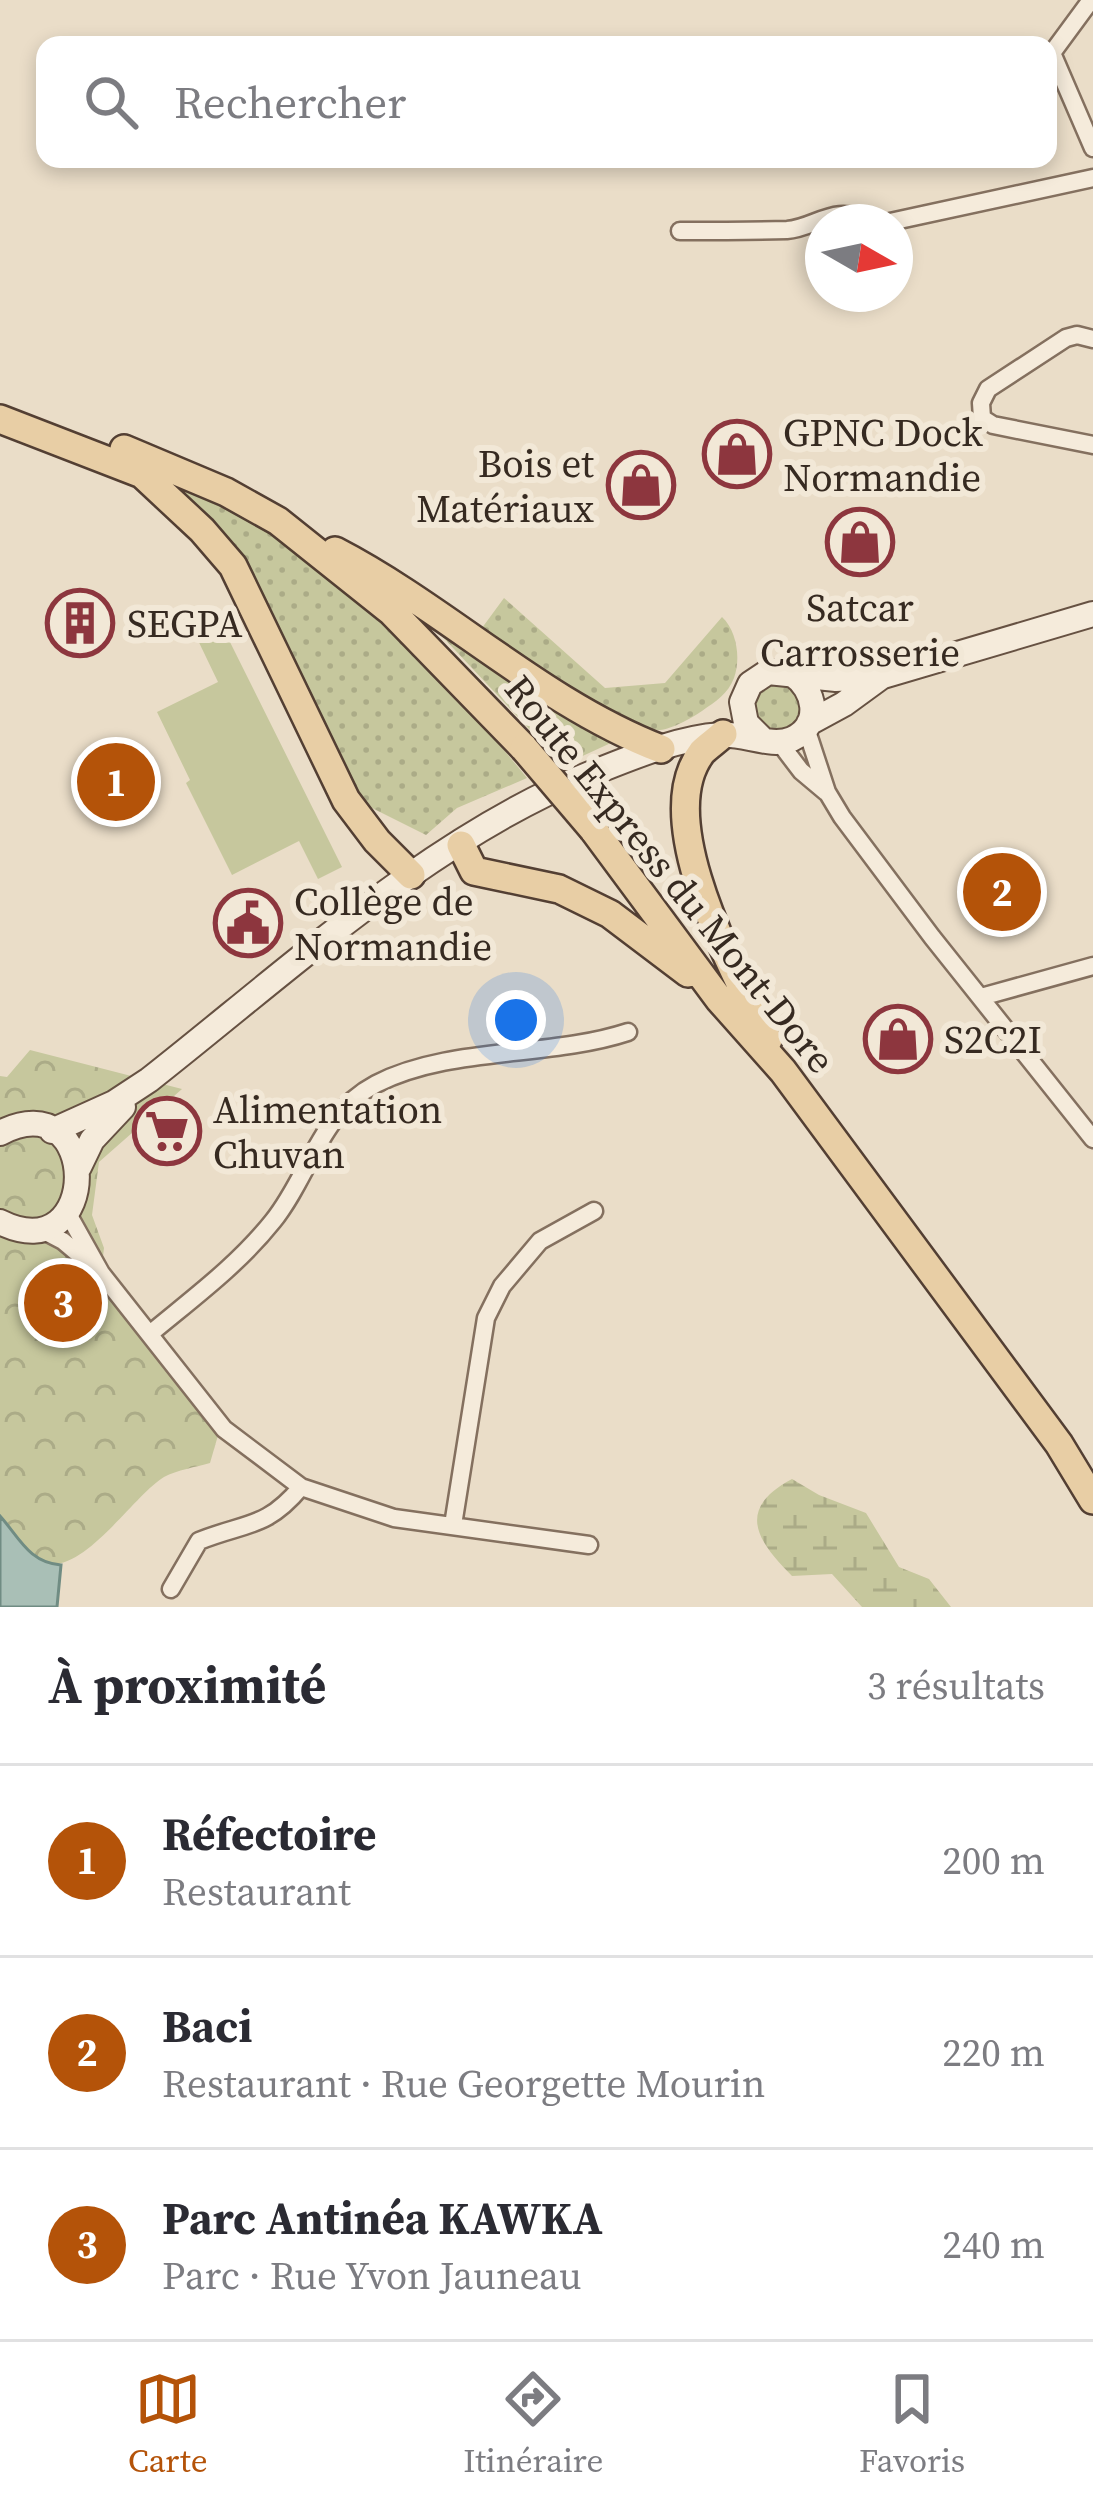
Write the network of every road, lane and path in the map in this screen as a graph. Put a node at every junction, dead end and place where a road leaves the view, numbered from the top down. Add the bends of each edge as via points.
1 (1091, 0) edge
2 (1057, 46) edge
3 (1057, 65) edge
4 (1093, 148) edge
5 (1093, 178) edge
6 (913, 217) edge
7 (805, 224) edge
8 (680, 231) dead end
9 (1093, 339) edge
10 (0, 407) edge
11 (0, 418) edge
12 (1093, 445) edge
13 (278, 521) junction
14 (1093, 614) edge
15 (792, 674) junction
16 (883, 676) junction
17 (742, 702) junction
18 (808, 726) junction
19 (724, 734) junction
20 (692, 740) junction
21 (770, 740) junction
22 (661, 749) junction
23 (827, 793) junction
24 (460, 845) junction
25 (411, 875) junction
26 (1093, 966) edge
27 (981, 997) junction
28 (719, 999) junction
29 (628, 1032) dead end
30 (783, 1071) junction
31 (149, 1080) junction
32 (52, 1131) junction
33 (0, 1133) edge
34 (1093, 1139) edge
35 (79, 1167) junction
36 (594, 1211) dead end
37 (68, 1212) junction
38 (1, 1223) edge
39 (40, 1228) junction
40 (100, 1273) junction
41 (151, 1334) junction
42 (302, 1487) junction
43 (1093, 1500) edge
44 (453, 1525) junction
45 (589, 1545) dead end
46 (171, 1589) dead end

1 - 2 street
3 - 4 street
5 - 6 street
7 - 8 street
9 - 12 street via 1066,338 988,389 981,404 982,418 993,425
10 - 13 main road, Route Express du Mont-Dore via 161,464
11 - 25 main road via 142,474 202,530 233,566 346,800
13 - 22 main road via 374,571 590,716
13 - 28 main road, Route Express du Mont-Dore, bridge via 392,612 524,748
14 - 16 main road
15 - 16 main road
15 - 17 main road via 758,677
15 - 18 main road via 813,700
16 - 18 main road
17 - 20 main road
17 - 21 main road via 746,723
18 - 21 main road via 789,740
18 - 23 street
19 - 20 main road
19 - 21 main road
19 - 30 main road via 702,753 688,782 694,871
20 - 22 main road
21 - 23 street
22 - 24 main road via 532,800
23 - 27 street
24 - 25 main road
24 - 28 main road via 474,871 559,889 610,914
25 - 31 main road
26 - 27 street
27 - 34 street
28 - 30 main road, Route Express du Mont-Dore
29 - 41 street via 419,1068 377,1084 342,1107 250,1250
30 - 43 main road, Route Express du Mont-Dore
31 - 32 main road
31 - 35 main road via 92,1140
32 - 33 main road via 20,1125
32 - 35 main road
35 - 37 main road
36 - 44 street via 540,1241 486,1318
37 - 39 main road
37 - 40 street
38 - 39 main road
39 - 40 street
40 - 41 street
41 - 42 street via 224,1429
42 - 44 street via 394,1517
42 - 46 street via 267,1520 199,1541
44 - 45 street

